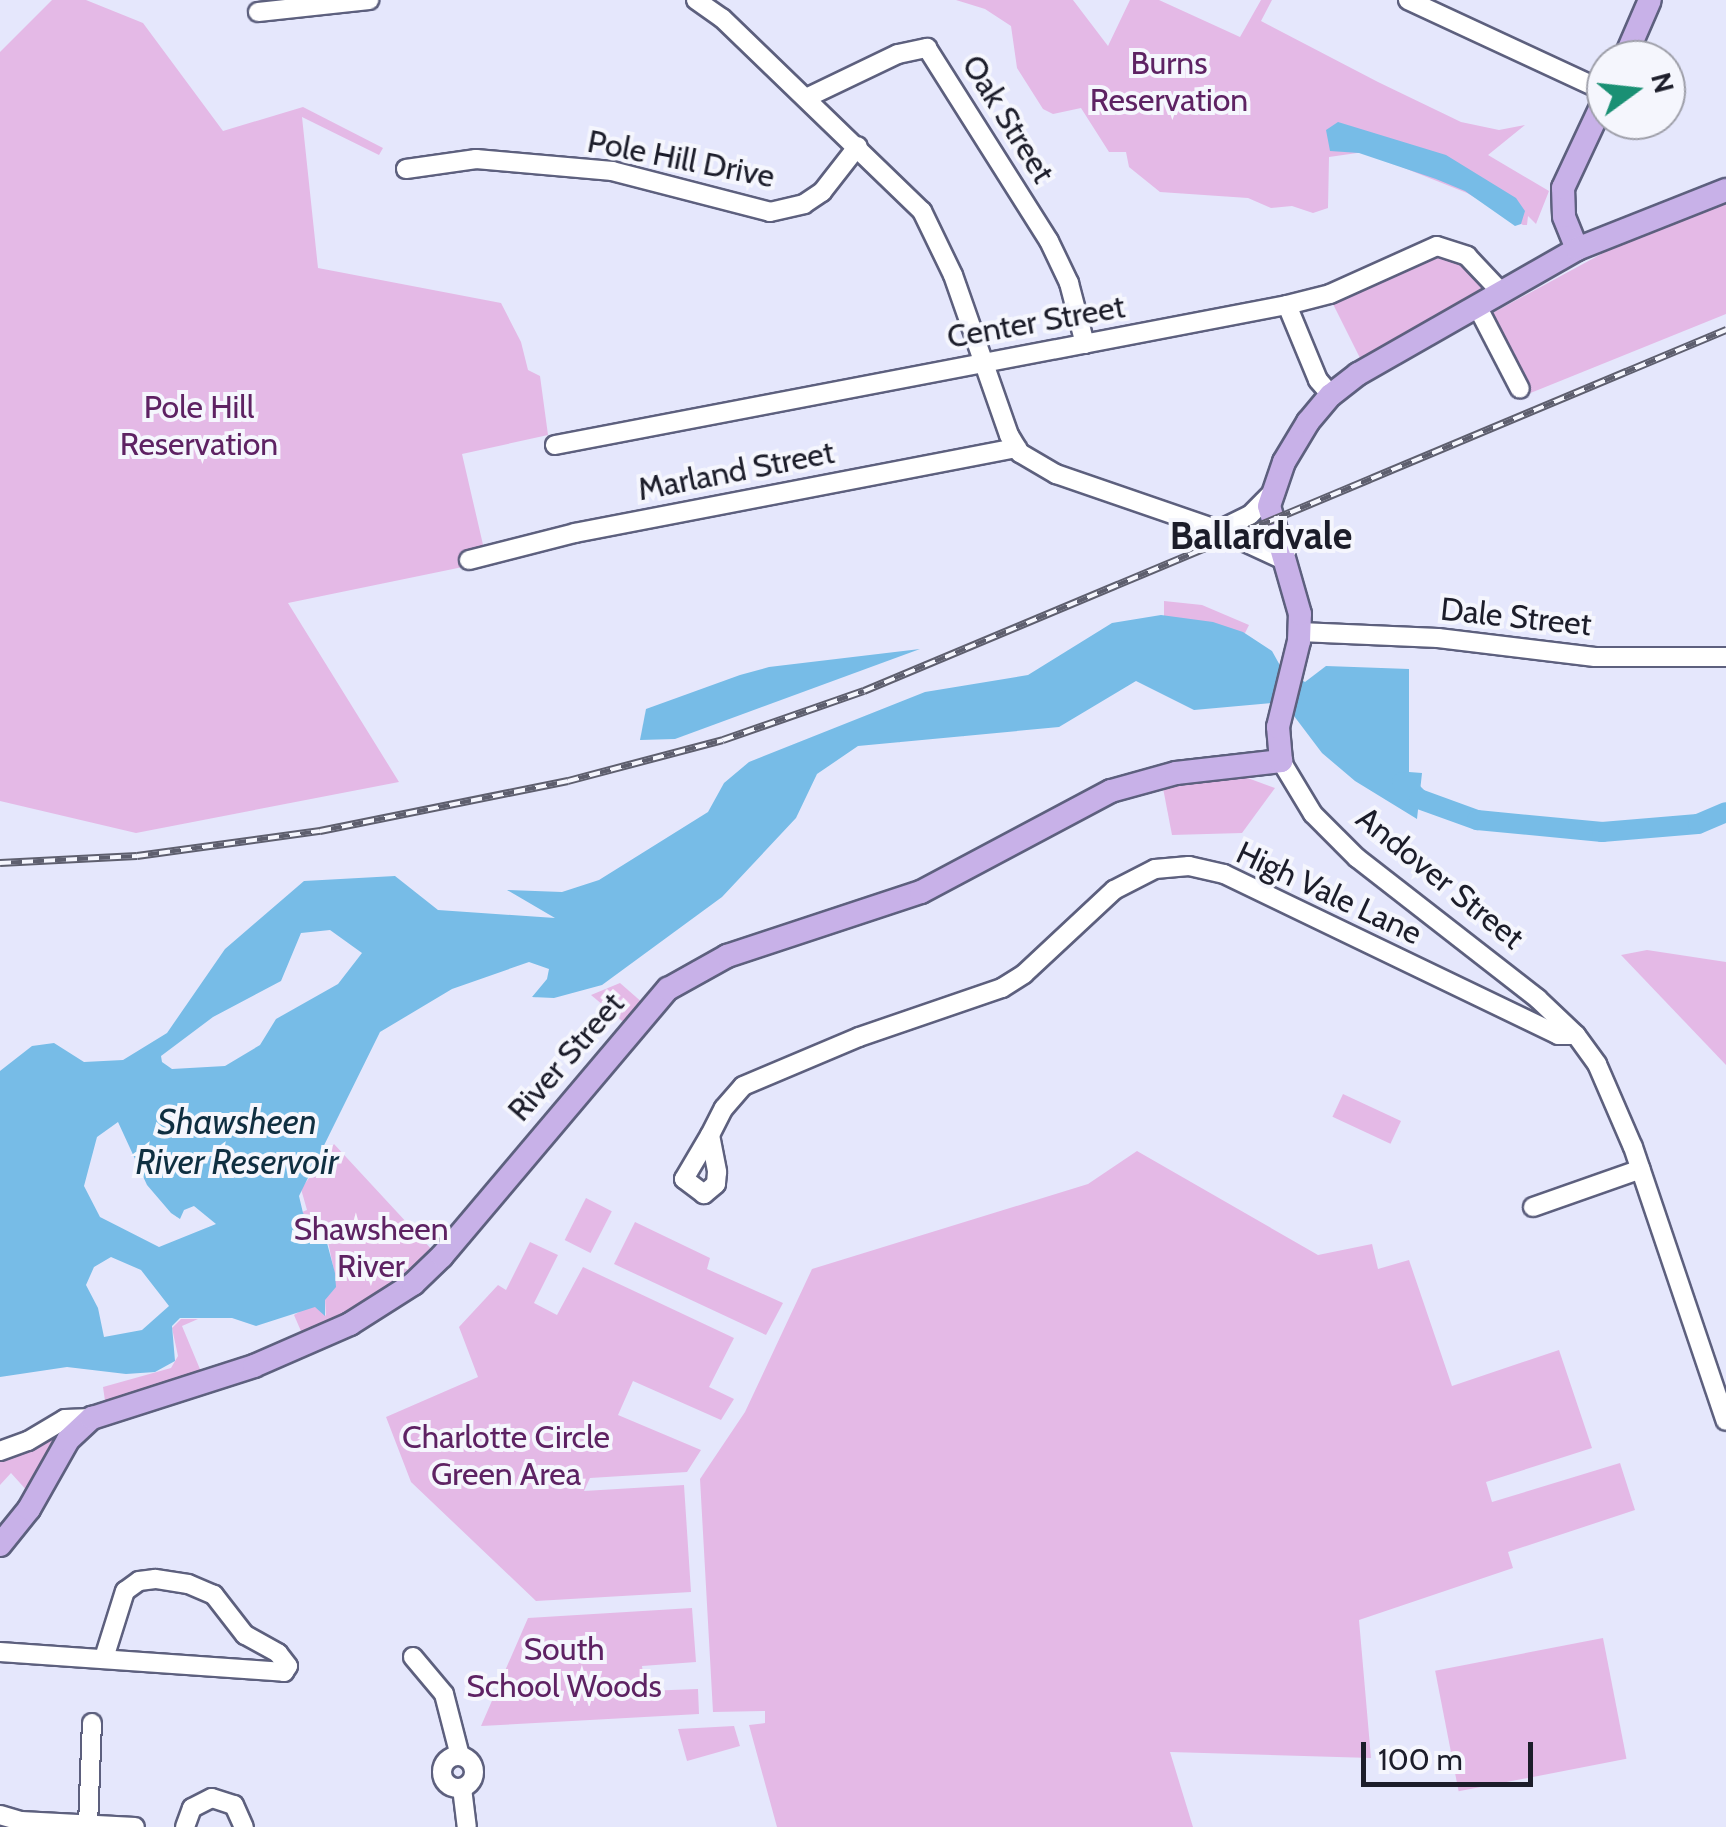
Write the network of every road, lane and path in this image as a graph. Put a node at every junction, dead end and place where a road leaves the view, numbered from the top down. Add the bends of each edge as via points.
1 (368, 0) edge
2 (696, 0) edge
3 (1408, 0) edge
4 (1650, 0) edge
5 (258, 12) dead end
6 (1633, 40) edge
7 (1586, 85) edge
8 (806, 98) junction
9 (1586, 139) edge
10 (858, 146) junction
11 (406, 169) dead end
12 (1726, 190) edge
13 (1577, 249) junction
14 (1501, 292) junction
15 (1287, 305) junction
16 (1477, 306) junction
17 (1085, 344) junction
18 (984, 362) junction
19 (1520, 389) dead end
20 (1331, 395) junction
21 (555, 445) dead end
22 (1017, 448) junction
23 (1270, 495) junction
24 (1219, 530) junction
25 (469, 560) dead end
26 (1286, 561) junction
27 (1300, 632) junction
28 (1726, 657) edge
29 (1281, 761) junction
30 (1576, 1035) junction
31 (710, 1134) junction
32 (1641, 1169) junction
33 (1533, 1207) dead end
34 (92, 1418) junction
35 (1726, 1421) edge
36 (0, 1451) edge
37 (0, 1544) edge
38 (0, 1652) edge
39 (414, 1657) dead end
40 (104, 1658) junction
41 (92, 1722) dead end
42 (0, 1815) edge
43 (88, 1824) junction
44 (135, 1827) edge
45 (186, 1827) edge
46 (244, 1827) edge
47 (467, 1827) edge

1 - 5 street
2 - 8 street
3 - 7 street
4 - 6 main road
8 - 10 street
8 - 17 street, Oak Street via 898,54 927,48 1049,242 1069,283
9 - 13 main road via 1564,188 1564,216
10 - 11 street, Pole Hill Drive via 822,192 770,212 612,171 476,159
10 - 18 street via 934,230
12 - 13 main road
13 - 14 main road
14 - 15 street, Center Street via 1466,256 1437,246 1330,294
14 - 16 main road
15 - 17 street, Center Street
15 - 20 street via 1317,378
16 - 19 street
16 - 20 main road
17 - 18 street, Center Street
18 - 21 street, Center Street
18 - 22 street
20 - 23 main road via 1294,443
22 - 24 street via 1056,474
22 - 25 street, Marland Street via 594,529
23 - 24 street via 1250,515
23 - 26 main road, Andover Street
24 - 26 street
26 - 27 main road, Andover Street
27 - 28 street, Dale Street via 1438,638 1595,657
27 - 29 main road, Andover Street via 1280,712
29 - 30 street, Andover Street via 1302,799 1357,858
29 - 34 main road, River Street via 1176,773 1122,787 920,892 708,965 668,989 442,1256 396,1297 254,1366
30 - 31 street, High Vale Lane via 1558,1035 1224,874 1189,866 1155,869 1114,890 1002,988 743,1086
30 - 32 street, Andover Street via 1603,1076
31 - 31 street, High Vale Lane via 717,1172 711,1192 704,1194 684,1179
32 - 33 street
32 - 35 street, Andover Street
34 - 36 street via 65,1419
34 - 37 main road via 68,1440 29,1509
38 - 40 street
39 - 47 street via 448,1703 460,1756 475,1772 462,1788
40 - 40 street via 125,1591 139,1580 177,1581 219,1600 245,1635 288,1666 284,1672
41 - 43 street
42 - 43 street
43 - 44 street
45 - 46 street via 192,1808 212,1798 234,1805

